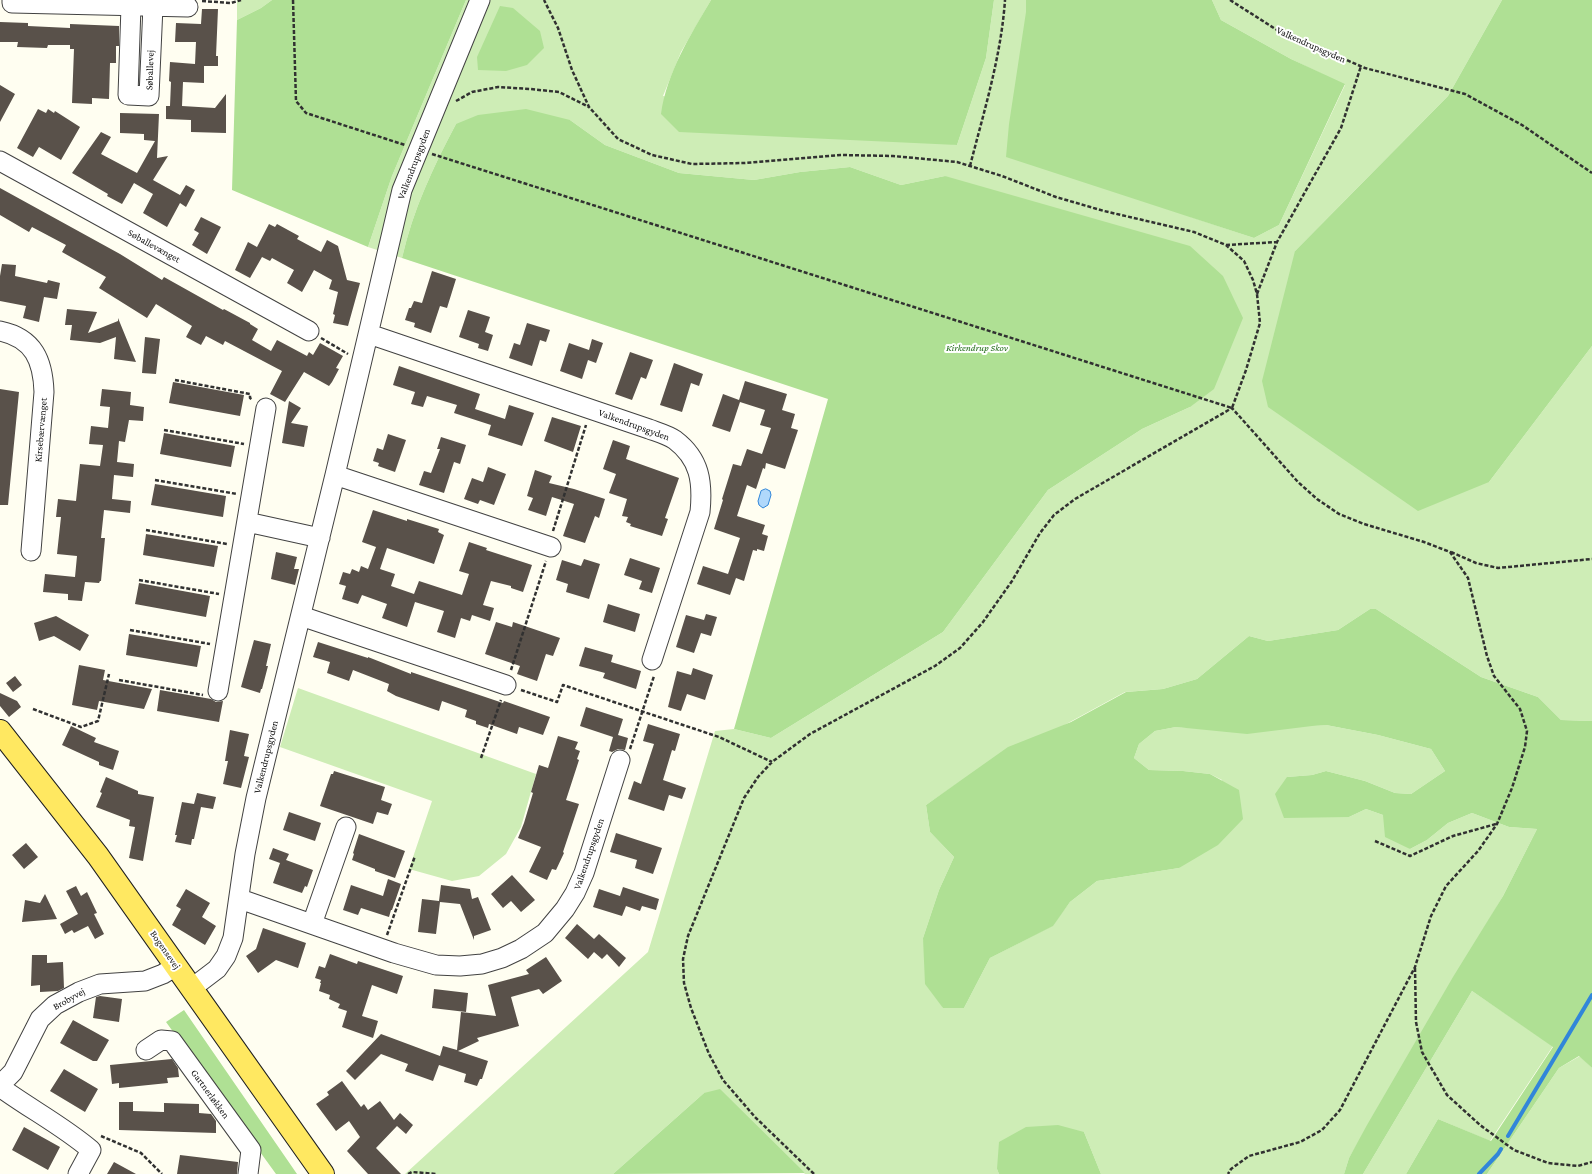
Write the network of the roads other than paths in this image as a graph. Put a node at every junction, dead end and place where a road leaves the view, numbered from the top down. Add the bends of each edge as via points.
1 (12, 0) edge
2 (480, 0) edge
3 (131, 6) junction
4 (153, 6) junction
5 (188, 7) road end
6 (0, 161) edge
7 (309, 331) road end
8 (0, 332) edge
9 (369, 334) junction
10 (266, 408) road end
11 (335, 475) junction
12 (247, 522) junction
13 (320, 538) junction
14 (551, 547) road end
15 (31, 551) dead end
16 (300, 616) junction
17 (652, 660) road end
18 (506, 685) road end
19 (218, 691) road end
20 (0, 731) edge
21 (620, 760) road end
22 (346, 827) dead end
23 (240, 899) junction
24 (312, 924) junction
25 (176, 966) junction
26 (192, 988) junction
27 (146, 1050) dead end
28 (0, 1086) edge
29 (78, 1174) edge
30 (248, 1174) edge
31 (323, 1174) edge

1 - 3 street
2 - 9 street, Valkendrupsgyden via 402,190
3 - 4 street
3 - 4 street, Søballevej via 128,95 149,96
4 - 5 street
6 - 7 street, Søballevænget
8 - 15 street, Kirsebærvænget via 21,339 31,348 38,357 44,377
9 - 11 street, Valkendrupsgyden
9 - 17 street, Valkendrupsgyden via 649,428 674,439 691,455 700,474 700,512
10 - 12 street
11 - 13 street, Valkendrupsgyden
11 - 14 street
12 - 13 street
12 - 19 street
13 - 16 street, Valkendrupsgyden
16 - 18 street
16 - 23 street, Valkendrupsgyden via 256,798 245,854
20 - 25 main road, Bogensevej via 98,856
21 - 24 street, Valkendrupsgyden via 575,893 545,932 521,948 502,958 482,964 436,965 411,959
22 - 24 street
23 - 24 street, Valkendrupsgyden
23 - 26 street, Valkendrupsgyden via 234,938 226,956 217,969
25 - 26 main road, Bogensevej
25 - 28 street, Brobyvej via 145,981 100,984 55,1004 40,1019 13,1072
26 - 31 main road, Bogensevej
27 - 30 street, Gartnerløkken via 162,1040 172,1041 251,1150
28 - 29 street, Brobyvej via 91,1150

